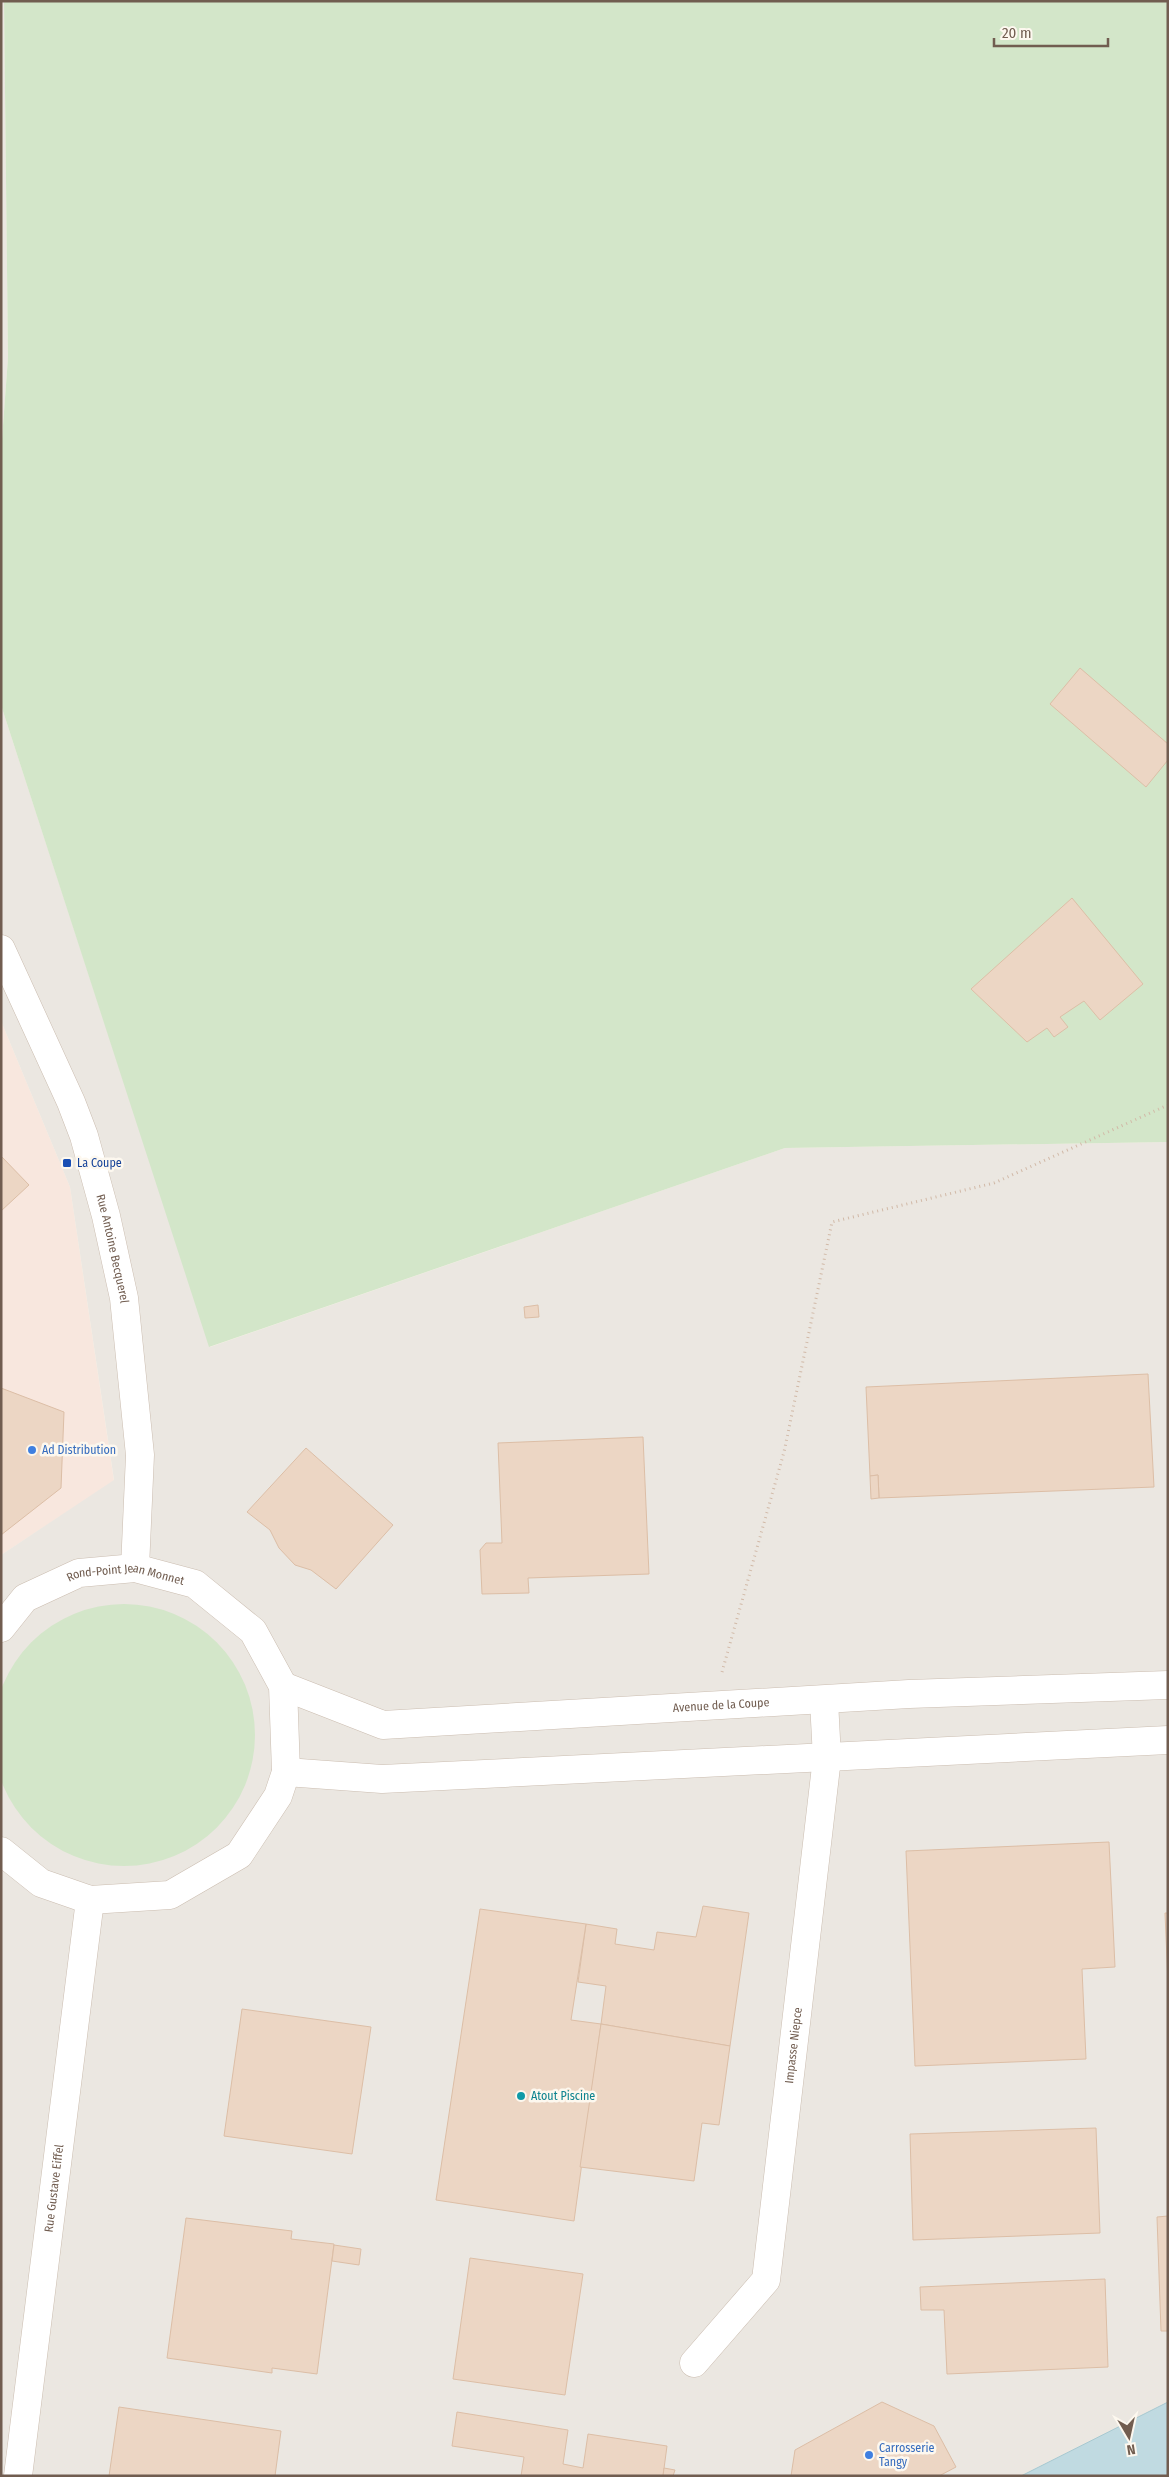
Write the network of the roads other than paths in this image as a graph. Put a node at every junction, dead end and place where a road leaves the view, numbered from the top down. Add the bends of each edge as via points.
1 (1, 949) edge
2 (135, 1568) junction
3 (1, 1628) edge
4 (1168, 1685) edge
5 (283, 1686) junction
6 (824, 1701) junction
7 (1168, 1740) edge
8 (827, 1758) junction
9 (286, 1772) junction
10 (1, 1851) edge
11 (90, 1900) junction
12 (694, 2363) dead end
13 (18, 2476) edge

1 - 2 street, Rue Antoine Becquerel via 84,1136 124,1298 140,1456
2 - 3 street, Rond-Point Jean Monnet via 79,1573 25,1598
2 - 5 street, Rond-Point Jean Monnet via 195,1584 253,1630
4 - 6 street, Avenue de la Coupe via 909,1694
5 - 6 street, Avenue de la Coupe via 382,1725
5 - 9 street, Rond-Point Jean Monnet
6 - 8 street, Impasse Niepce
7 - 8 street
8 - 9 street via 382,1779
8 - 12 street, Impasse Niepce via 766,2280
9 - 11 street, Rond-Point Jean Monnet via 278,1796 239,1855 170,1895
10 - 11 street, Rond-Point Jean Monnet via 42,1882
11 - 13 street, Rue Gustave Eiffel

